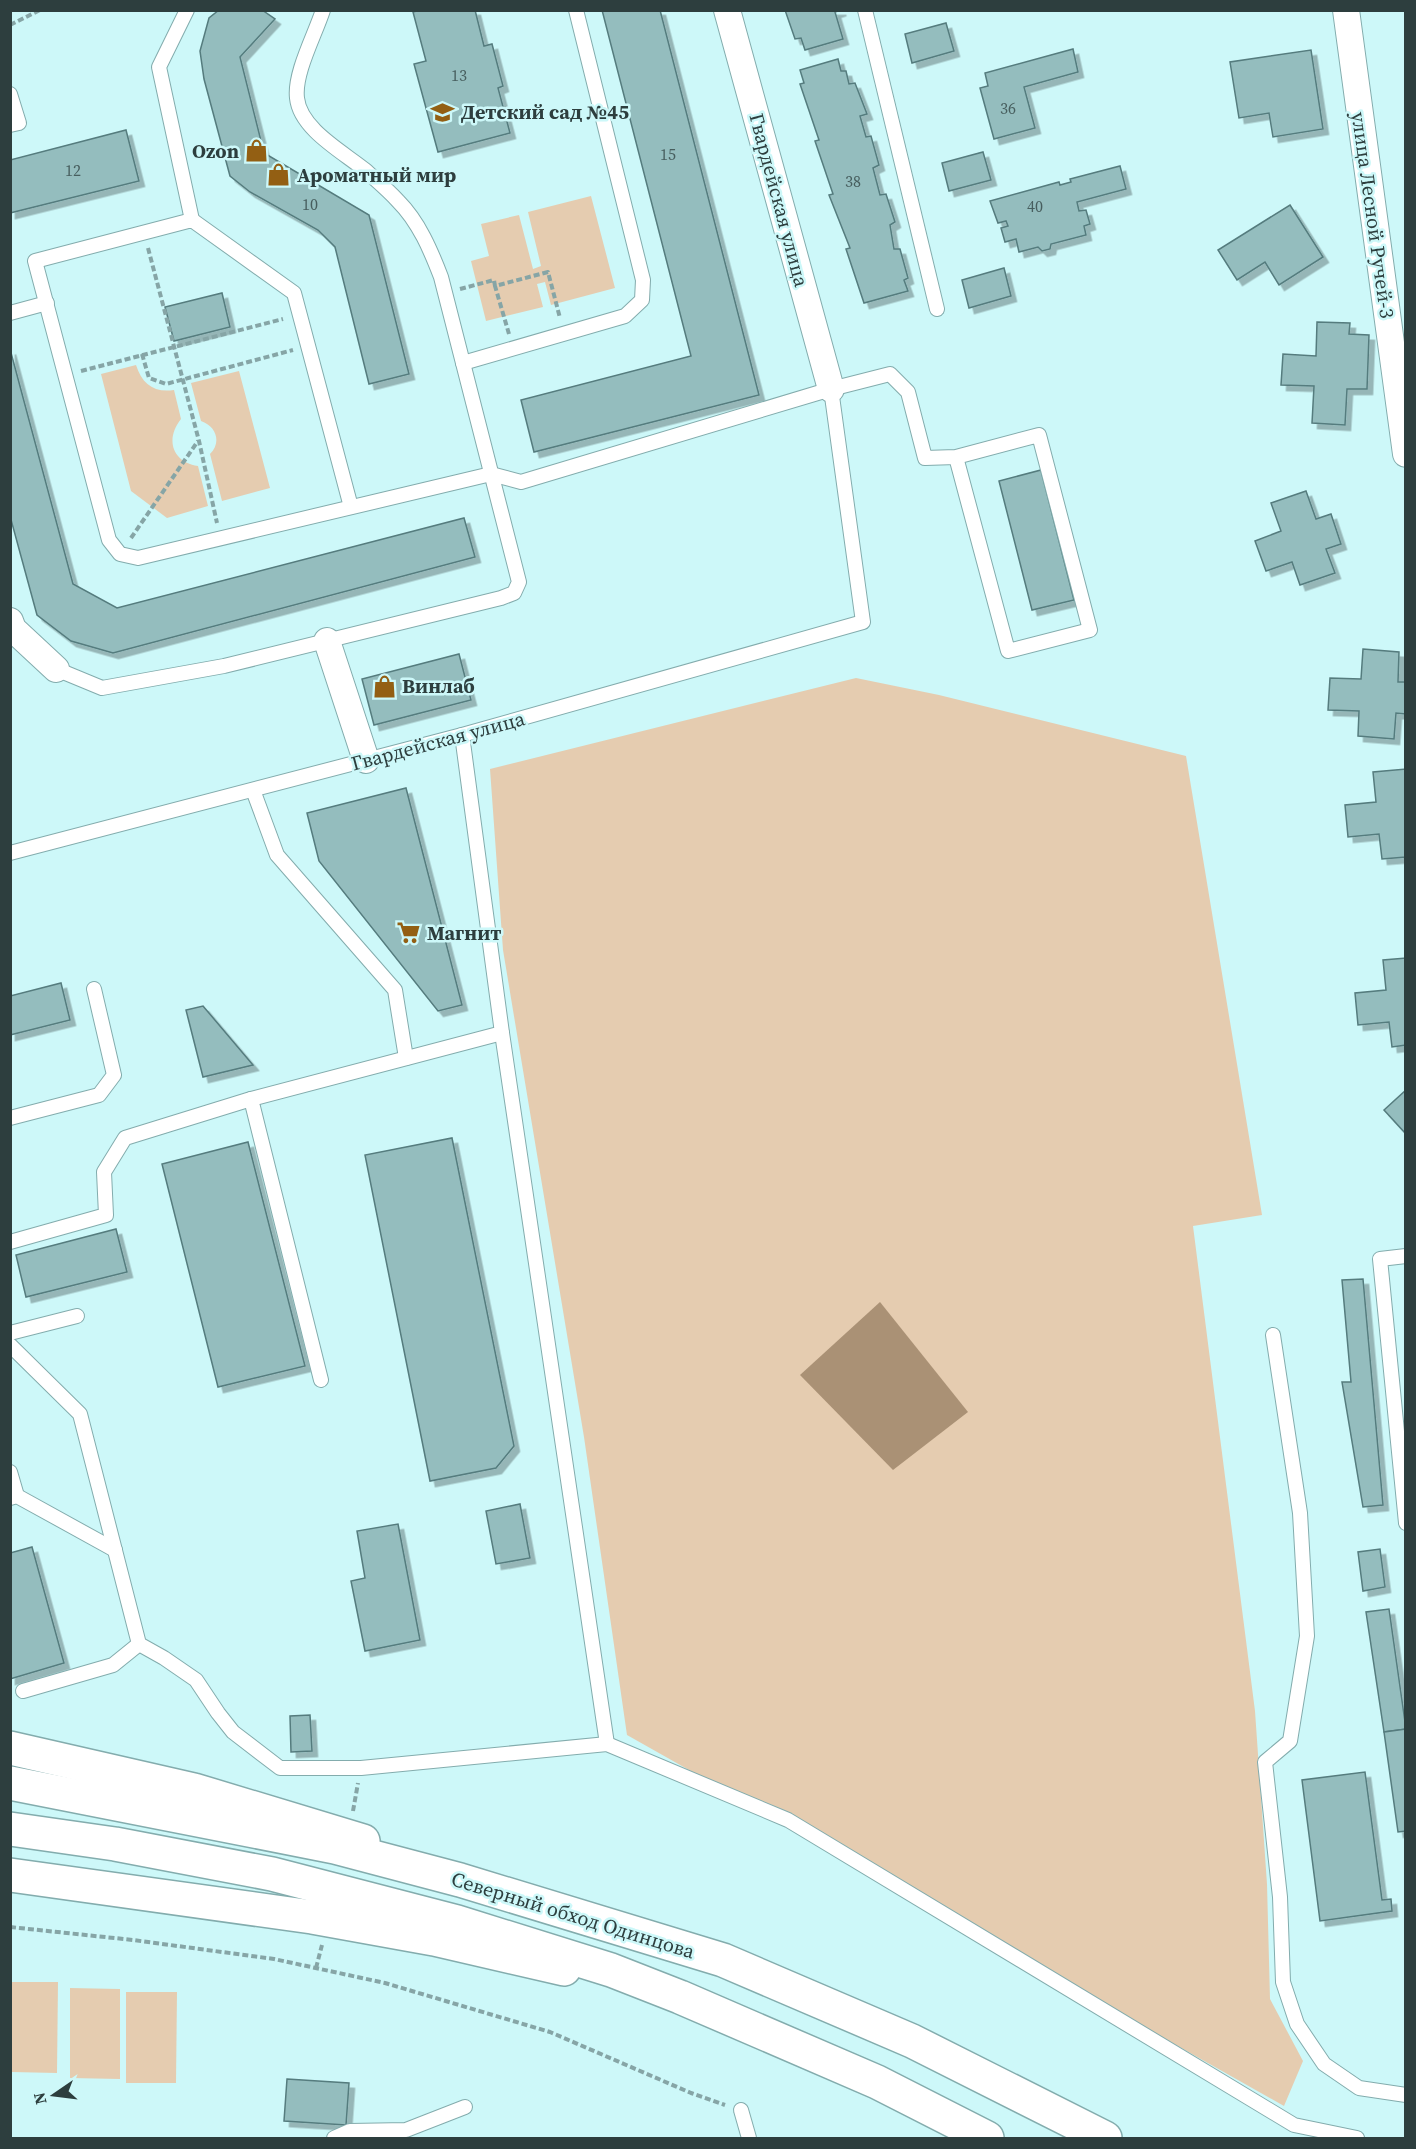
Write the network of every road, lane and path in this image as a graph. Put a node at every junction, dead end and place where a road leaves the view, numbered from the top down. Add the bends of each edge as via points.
1 (40, 10) edge
2 (187, 10) edge
3 (323, 10) edge
4 (576, 10) edge
5 (727, 10) edge
6 (865, 10) edge
7 (1346, 10) edge
8 (10, 26) edge
9 (10, 94) edge
10 (10, 125) edge
11 (192, 220) junction
12 (144, 233) junction
13 (495, 286) junction
14 (445, 293) junction
15 (47, 303) junction
16 (937, 309) dead end
17 (10, 313) edge
18 (300, 314) junction
19 (564, 333) junction
20 (173, 346) junction
21 (308, 346) junction
22 (513, 348) junction
23 (142, 354) junction
24 (463, 363) junction
25 (66, 375) junction
26 (182, 379) junction
27 (831, 389) junction
28 (199, 441) junction
29 (1406, 454) edge
30 (956, 457) junction
31 (491, 474) junction
32 (351, 507) junction
33 (221, 538) junction
34 (120, 554) junction
35 (10, 621) edge
36 (327, 640) junction
37 (56, 669) joint
38 (462, 735) junction
39 (366, 760) junction
40 (253, 790) junction
41 (10, 853) edge
42 (94, 989) dead end
43 (502, 1033) junction
44 (406, 1058) junction
45 (250, 1099) junction
46 (10, 1118) edge
47 (10, 1242) edge
48 (1406, 1256) edge
49 (77, 1316) dead end
50 (10, 1333) edge
51 (1274, 1335) dead end
52 (10, 1345) edge
53 (321, 1380) dead end
54 (10, 1472) edge
55 (14, 1497) edge
56 (1406, 1523) edge
57 (115, 1550) junction
58 (139, 1644) junction
59 (23, 1691) dead end
60 (607, 1744) junction
61 (10, 1748) edge
62 (10, 1784) edge
63 (355, 1797) dead end
64 (353, 1811) dead end
65 (10, 1828) edge
66 (10, 1875) edge
67 (460, 1880) junction
68 (10, 1927) edge
69 (321, 1951) dead end
70 (316, 1968) junction
71 (680, 1997) junction
72 (1406, 2094) edge
73 (465, 2108) dead end
74 (741, 2110) joint
75 (334, 2139) edge
76 (749, 2139) edge
77 (987, 2139) edge
78 (1105, 2139) edge
79 (1357, 2139) edge

1 - 8 path
2 - 11 lane via 159,67
3 - 14 lane via 300,73 297,98 303,117 400,203 434,258
4 - 19 lane via 643,280 642,300 625,315
5 - 27 street, Гвардейская улица
6 - 16 lane
7 - 29 street, улица Лесной Ручей-3
9 - 10 lane via 19,123
11 - 12 lane
11 - 18 lane via 294,292
12 - 15 lane via 35,261
12 - 20 path
13 - 14 path via 494,280
13 - 19 path via 548,272
13 - 22 path
14 - 24 lane
15 - 17 lane
15 - 25 lane
18 - 20 path
18 - 21 lane
19 - 22 lane
20 - 23 path
20 - 26 path
21 - 26 path
21 - 32 lane
22 - 24 lane
23 - 25 path
23 - 26 path via 149,378 166,384
24 - 31 lane
25 - 34 lane via 109,540
26 - 28 path
27 - 30 lane via 890,374 908,392 925,458
27 - 31 lane via 521,482
27 - 38 lane, Гвардейская улица via 863,622
28 - 33 path
28 - 34 path
30 - 30 lane via 1008,651 1090,630 1039,435
31 - 32 lane
31 - 36 lane via 519,582 514,593
32 - 33 lane
33 - 34 lane via 138,558
35 - 37 street via 13,629
36 - 37 lane via 224,666 102,688
36 - 39 street
38 - 39 lane, Гвардейская улица
38 - 43 lane
39 - 40 lane, Гвардейская улица
40 - 41 lane, Гвардейская улица
40 - 44 lane via 277,855 395,990
42 - 46 lane via 114,1075 99,1095
43 - 44 lane
43 - 60 lane
44 - 45 lane
45 - 47 lane via 125,1138 104,1172 106,1215
45 - 53 lane
48 - 56 lane via 1380,1258
49 - 50 lane
51 - 72 lane via 1300,1513 1307,1636 1290,1741 1265,1762 1280,1897 1283,1982 1297,2024 1324,2064 1359,2088
52 - 57 lane via 80,1414
54 - 55 lane
55 - 57 lane
57 - 58 lane
58 - 59 lane via 113,1665
58 - 60 lane via 196,1680 233,1732 280,1768 361,1768
60 - 79 lane via 788,1820 1294,2125
61 - 67 main road via 194,1790 350,1836
62 - 67 main road, Северный обход Одинцова via 335,1847
63 - 64 path
65 - 71 main road, Северный обход Одинцова via 272,1874 456,1922 611,1970
66 - 71 main road via 312,1917 434,1939
67 - 78 main road, Северный обход Одинцова via 723,1960 912,2041
68 - 70 path via 157,1943
69 - 70 path
70 - 74 path via 385,1983 550,2032
71 - 77 main road, Северный обход Одинцова via 877,2082
73 - 75 lane via 406,2130 350,2131
74 - 76 lane

